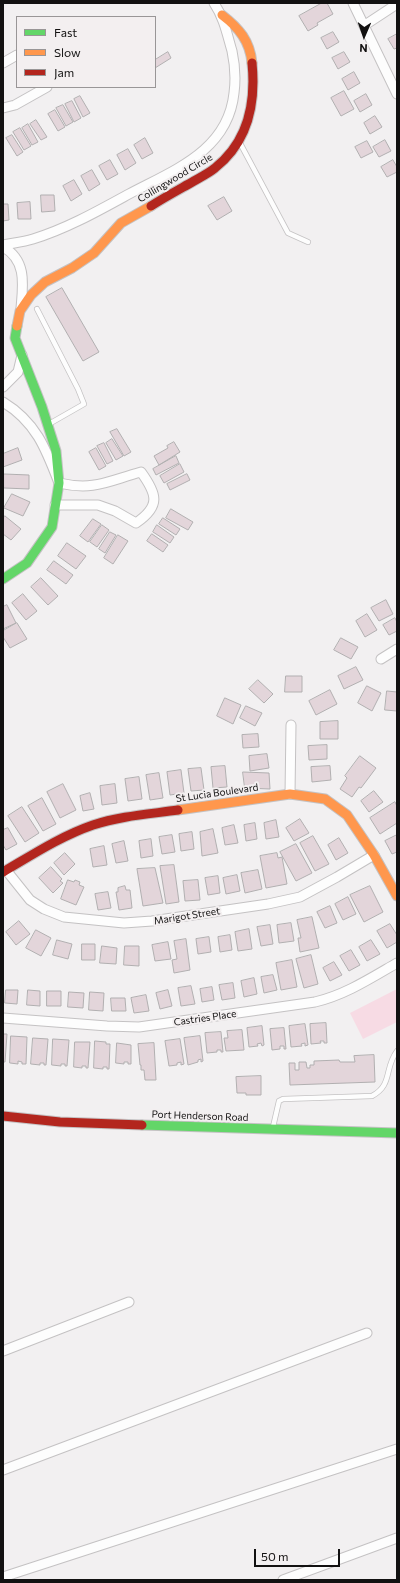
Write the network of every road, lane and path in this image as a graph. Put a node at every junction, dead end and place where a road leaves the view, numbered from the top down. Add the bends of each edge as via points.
1 (214, 3) edge
2 (353, 3) edge
3 (397, 4) edge
4 (222, 15) junction
5 (364, 24) junction
6 (16, 56) edge
7 (3, 63) edge
8 (45, 88) edge
9 (397, 94) edge
10 (3, 108) edge
11 (240, 142) junction
12 (308, 242) dead end
13 (3, 246) edge
14 (37, 309) dead end
15 (20, 311) junction
16 (22, 353) junction
17 (3, 387) edge
18 (3, 402) edge
19 (48, 425) junction
20 (59, 483) junction
21 (55, 505) junction
22 (3, 579) edge
23 (397, 649) edge
24 (381, 659) dead end
25 (291, 725) dead end
26 (290, 794) junction
27 (374, 855) junction
28 (4, 871) edge
29 (397, 896) edge
30 (397, 963) edge
31 (3, 1018) edge
32 (397, 1051) edge
33 (3, 1116) edge
34 (273, 1129) junction
35 (397, 1133) edge
36 (129, 1302) dead end
37 (367, 1333) dead end
38 (3, 1350) edge
39 (397, 1449) edge
40 (3, 1470) edge
41 (397, 1538) edge
42 (3, 1576) edge
43 (6, 1580) edge
44 (282, 1580) edge

1 - 4 street
2 - 5 street
3 - 5 street
4 - 11 street, Collingwood Circle via 245,37 253,64 252,104
4 - 13 street, Collingwood Circle via 236,71 236,84 231,112 213,142 194,158 170,172 70,224 32,240
5 - 9 street
6 - 7 street
8 - 10 street via 15,105
11 - 12 lane via 288,233
11 - 15 street, Collingwood Circle via 214,169 121,223 94,253 45,282 31,295
13 - 15 street via 17,258 22,277
14 - 19 lane via 84,404
15 - 16 street, Collingwood Circle via 15,338
16 - 17 street via 18,372
16 - 19 street, Collingwood Circle
18 - 20 street via 22,417 38,435 46,448
19 - 20 street, Collingwood Circle via 56,452
20 - 21 street, Collingwood Circle
20 - 21 street via 85,487 104,485 141,472 152,487 155,502 146,516 136,523 98,505
21 - 22 street, Collingwood Circle via 52,527 27,563
23 - 24 street
25 - 26 street
26 - 27 street, St Lucia Boulevard via 325,799 347,815
26 - 28 street, St Lucia Boulevard via 128,817 94,825 64,837
27 - 28 street, Marigot Street via 300,897 268,904 124,923 64,917 44,910 30,900
27 - 29 street, St Lucia Boulevard
30 - 31 street, Castries Place via 352,988 322,1000 139,1027
32 - 34 lane via 392,1057 385,1085 379,1092 372,1096 283,1099 279,1102
33 - 34 street, Port Henderson Road via 60,1122
34 - 35 street, Port Henderson Road
36 - 38 street
37 - 40 street
39 - 42 street
41 - 44 street
42 - 43 street

